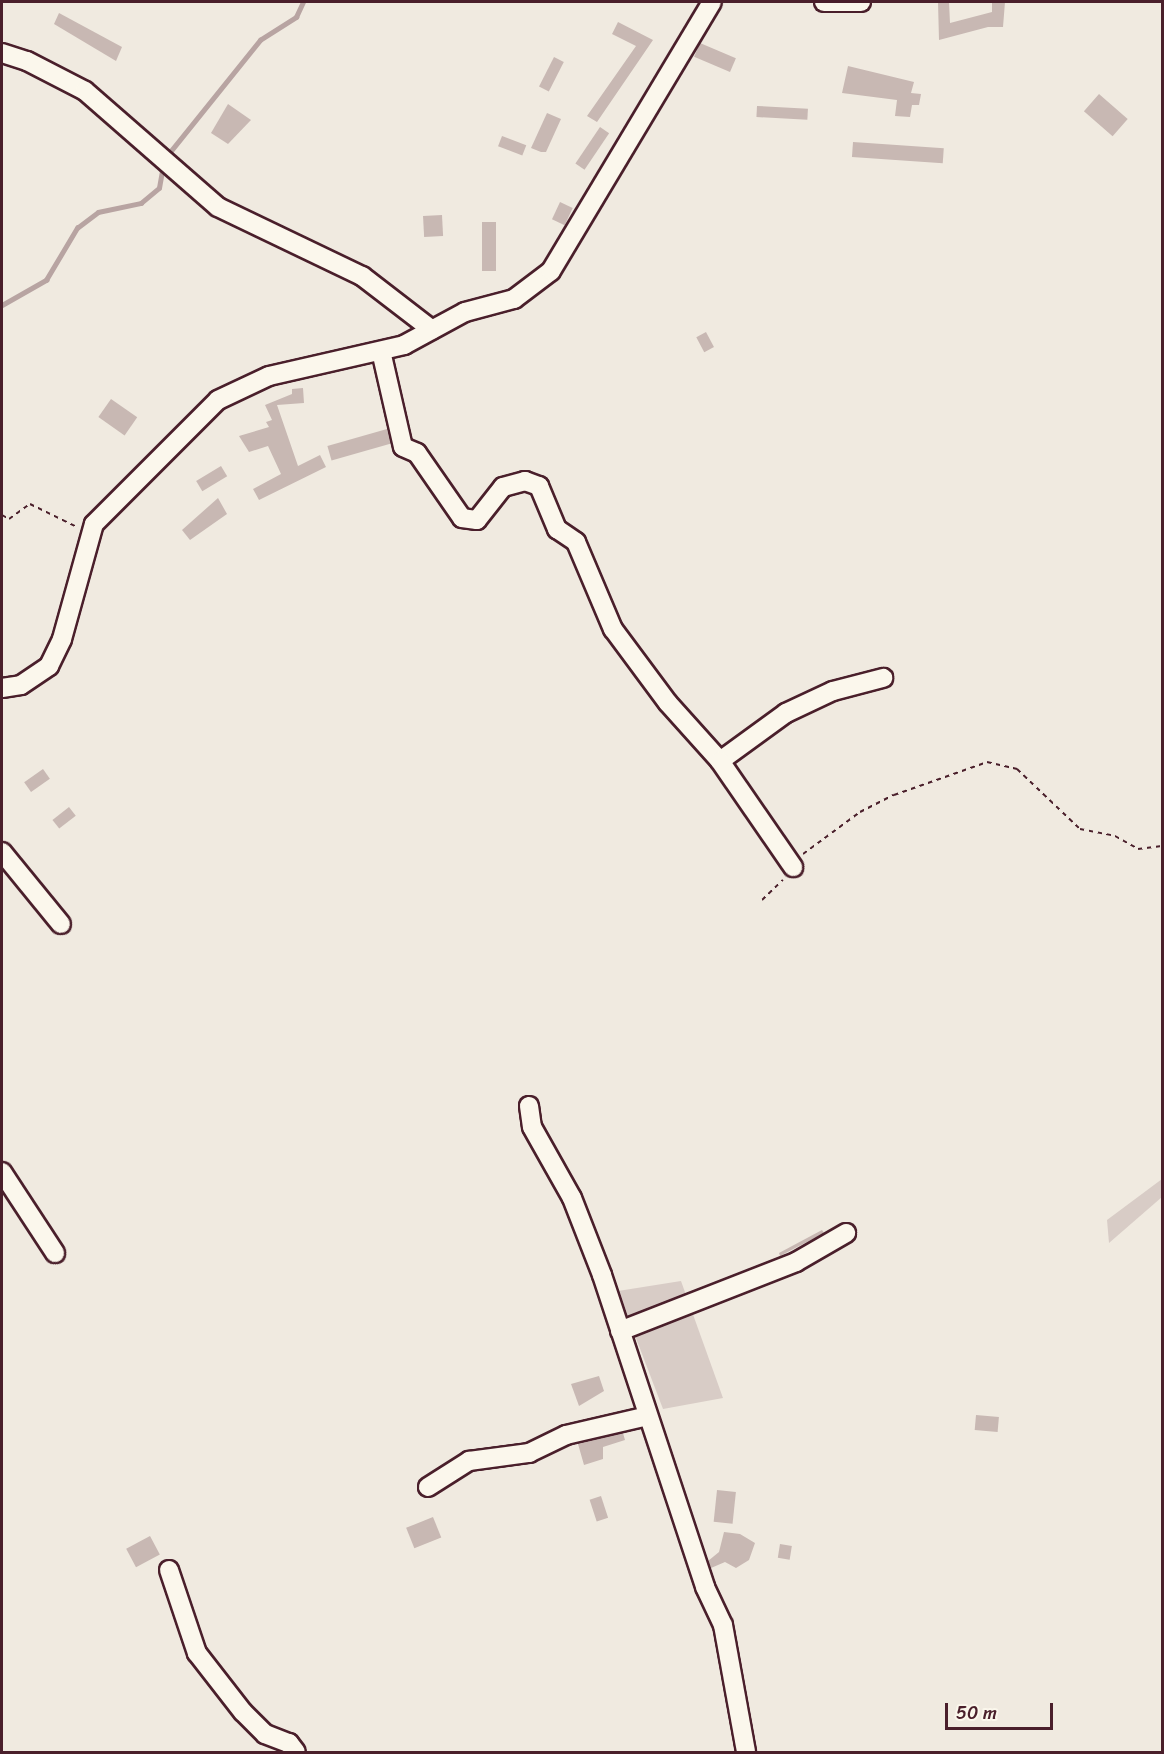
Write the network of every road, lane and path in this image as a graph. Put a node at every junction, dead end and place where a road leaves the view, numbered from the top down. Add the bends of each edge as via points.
1 (712, 2) edge
2 (824, 2) edge
3 (861, 2) edge
4 (2, 53) edge
5 (432, 330) junction
6 (381, 351) junction
7 (2, 514) edge
8 (91, 534) junction
9 (883, 678) dead end
10 (2, 688) edge
11 (720, 761) junction
12 (1162, 846) edge
13 (2, 852) edge
14 (793, 867) junction
15 (762, 900) dead end
16 (61, 924) dead end
17 (529, 1106) dead end
18 (2, 1172) edge
19 (846, 1233) dead end
20 (55, 1253) dead end
21 (620, 1331) junction
22 (648, 1416) junction
23 (428, 1487) dead end
24 (169, 1570) dead end
25 (296, 1752) edge
26 (746, 1752) edge

1 - 5 street via 551,271 514,299 465,312
2 - 3 street
4 - 5 street via 27,60 85,91 218,207 362,276
5 - 6 street via 404,345
6 - 8 street via 269,376 218,400 94,524
6 - 11 street via 403,447 417,453 462,518 477,520 503,487 525,481 539,486 557,529 576,542 613,629 668,703
7 - 8 path via 9,519 30,504
8 - 10 street via 62,639 49,666 21,685
9 - 11 street via 833,691 786,713
11 - 14 street
12 - 14 path via 1138,849 1115,836 1080,829 1017,769 987,762 929,779 860,812 801,856
13 - 16 street
14 - 15 path
17 - 21 street via 532,1127 572,1198
18 - 20 street
19 - 21 street via 795,1262
21 - 22 street
22 - 23 street via 566,1435 529,1453 469,1461
22 - 26 street via 705,1587 723,1625
24 - 25 street via 196,1653 265,1734 289,1743

